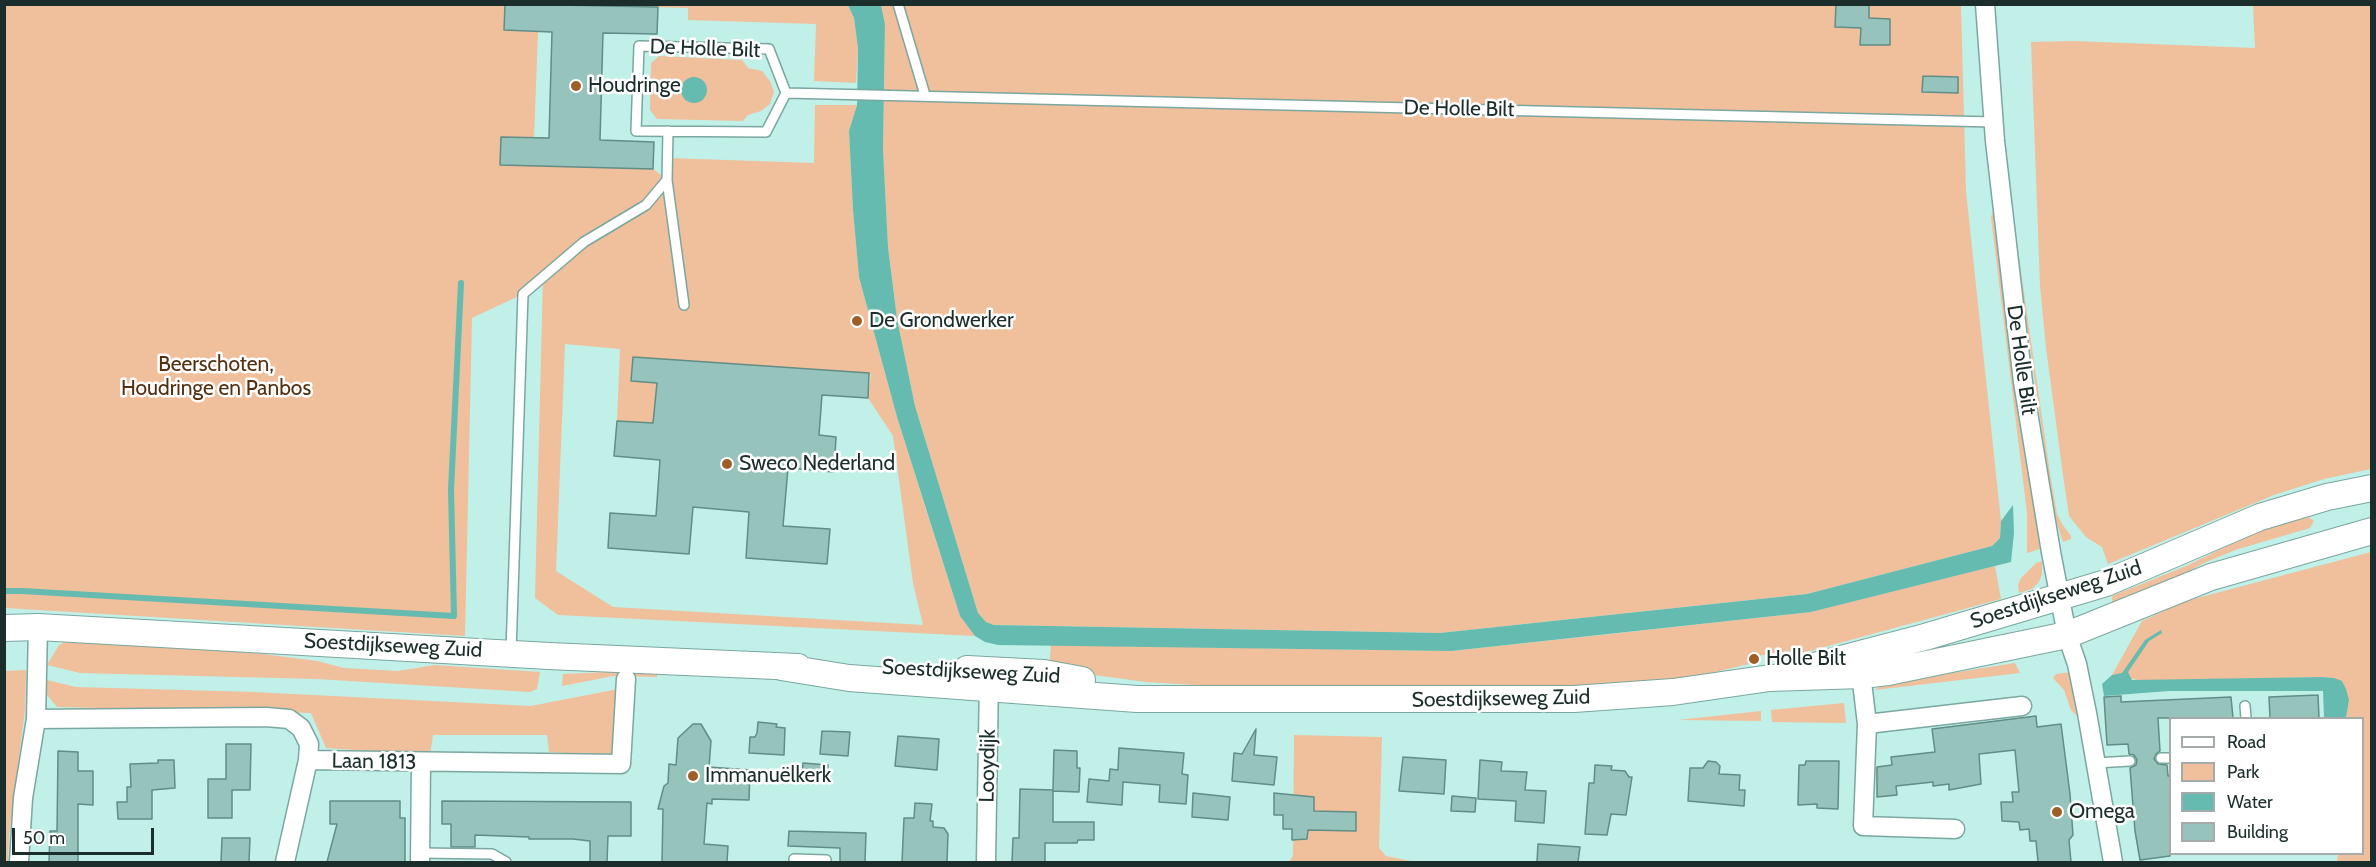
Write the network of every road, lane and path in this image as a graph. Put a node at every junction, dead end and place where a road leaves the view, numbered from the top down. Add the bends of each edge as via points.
1 (898, 4) edge
2 (1985, 4) edge
3 (786, 93) junction
4 (925, 95) junction
5 (1993, 122) junction
6 (669, 131) junction
7 (667, 180) junction
8 (684, 305) dead end
9 (2372, 488) edge
10 (2372, 531) edge
11 (2060, 597) junction
12 (39, 627) junction
13 (4, 628) edge
14 (2067, 635) junction
15 (511, 652) junction
16 (1860, 665) junction
17 (989, 678) junction
18 (626, 679) dead end
19 (2022, 706) dead end
20 (2245, 706) dead end
21 (2246, 717) edge
22 (36, 719) junction
23 (1867, 724) junction
24 (308, 760) junction
25 (2130, 761) dead end
26 (421, 763) junction
27 (2095, 763) junction
28 (1955, 829) dead end
29 (420, 858) edge
30 (794, 859) dead end
31 (19, 862) edge
32 (285, 862) edge
33 (506, 862) edge
34 (826, 862) edge
35 (986, 862) edge
36 (2113, 862) edge

1 - 4 lane
2 - 5 street, De Holle Bilt
3 - 4 lane, De Holle Bilt
3 - 6 lane, De Holle Bilt via 766,132
3 - 6 lane, De Holle Bilt via 769,49 639,46 636,131
4 - 5 lane, De Holle Bilt
5 - 11 street, De Holle Bilt via 2023,382
6 - 7 lane
7 - 8 lane
7 - 15 lane via 646,205 584,242 523,294
9 - 11 main road, Soestdijkseweg Zuid via 2260,517 2127,575
10 - 14 main road, Soestdijkseweg Zuid via 2211,577
11 - 14 street, De Holle Bilt
11 - 16 main road, Soestdijkseweg Zuid
12 - 13 main road, Soestdijkseweg Zuid
12 - 15 main road, Soestdijkseweg Zuid
12 - 22 street
14 - 16 main road, Soestdijkseweg Zuid
14 - 27 street, De Holle Bilt via 2077,664
15 - 17 main road, Soestdijkseweg Zuid
16 - 17 main road, Soestdijkseweg Zuid via 1673,692 1574,699 1230,699 1044,673
16 - 23 street
17 - 35 street, Looydijk
18 - 26 street, Laan 1813 via 621,764
19 - 23 street
20 - 21 lane
22 - 24 street, Laan 1813 via 289,719 301,728 309,744
22 - 31 street
23 - 28 street via 1863,826
24 - 26 street, Laan 1813
24 - 32 street
25 - 27 lane
26 - 29 street
27 - 36 street, De Holle Bilt
29 - 33 lane via 492,854
30 - 34 lane

